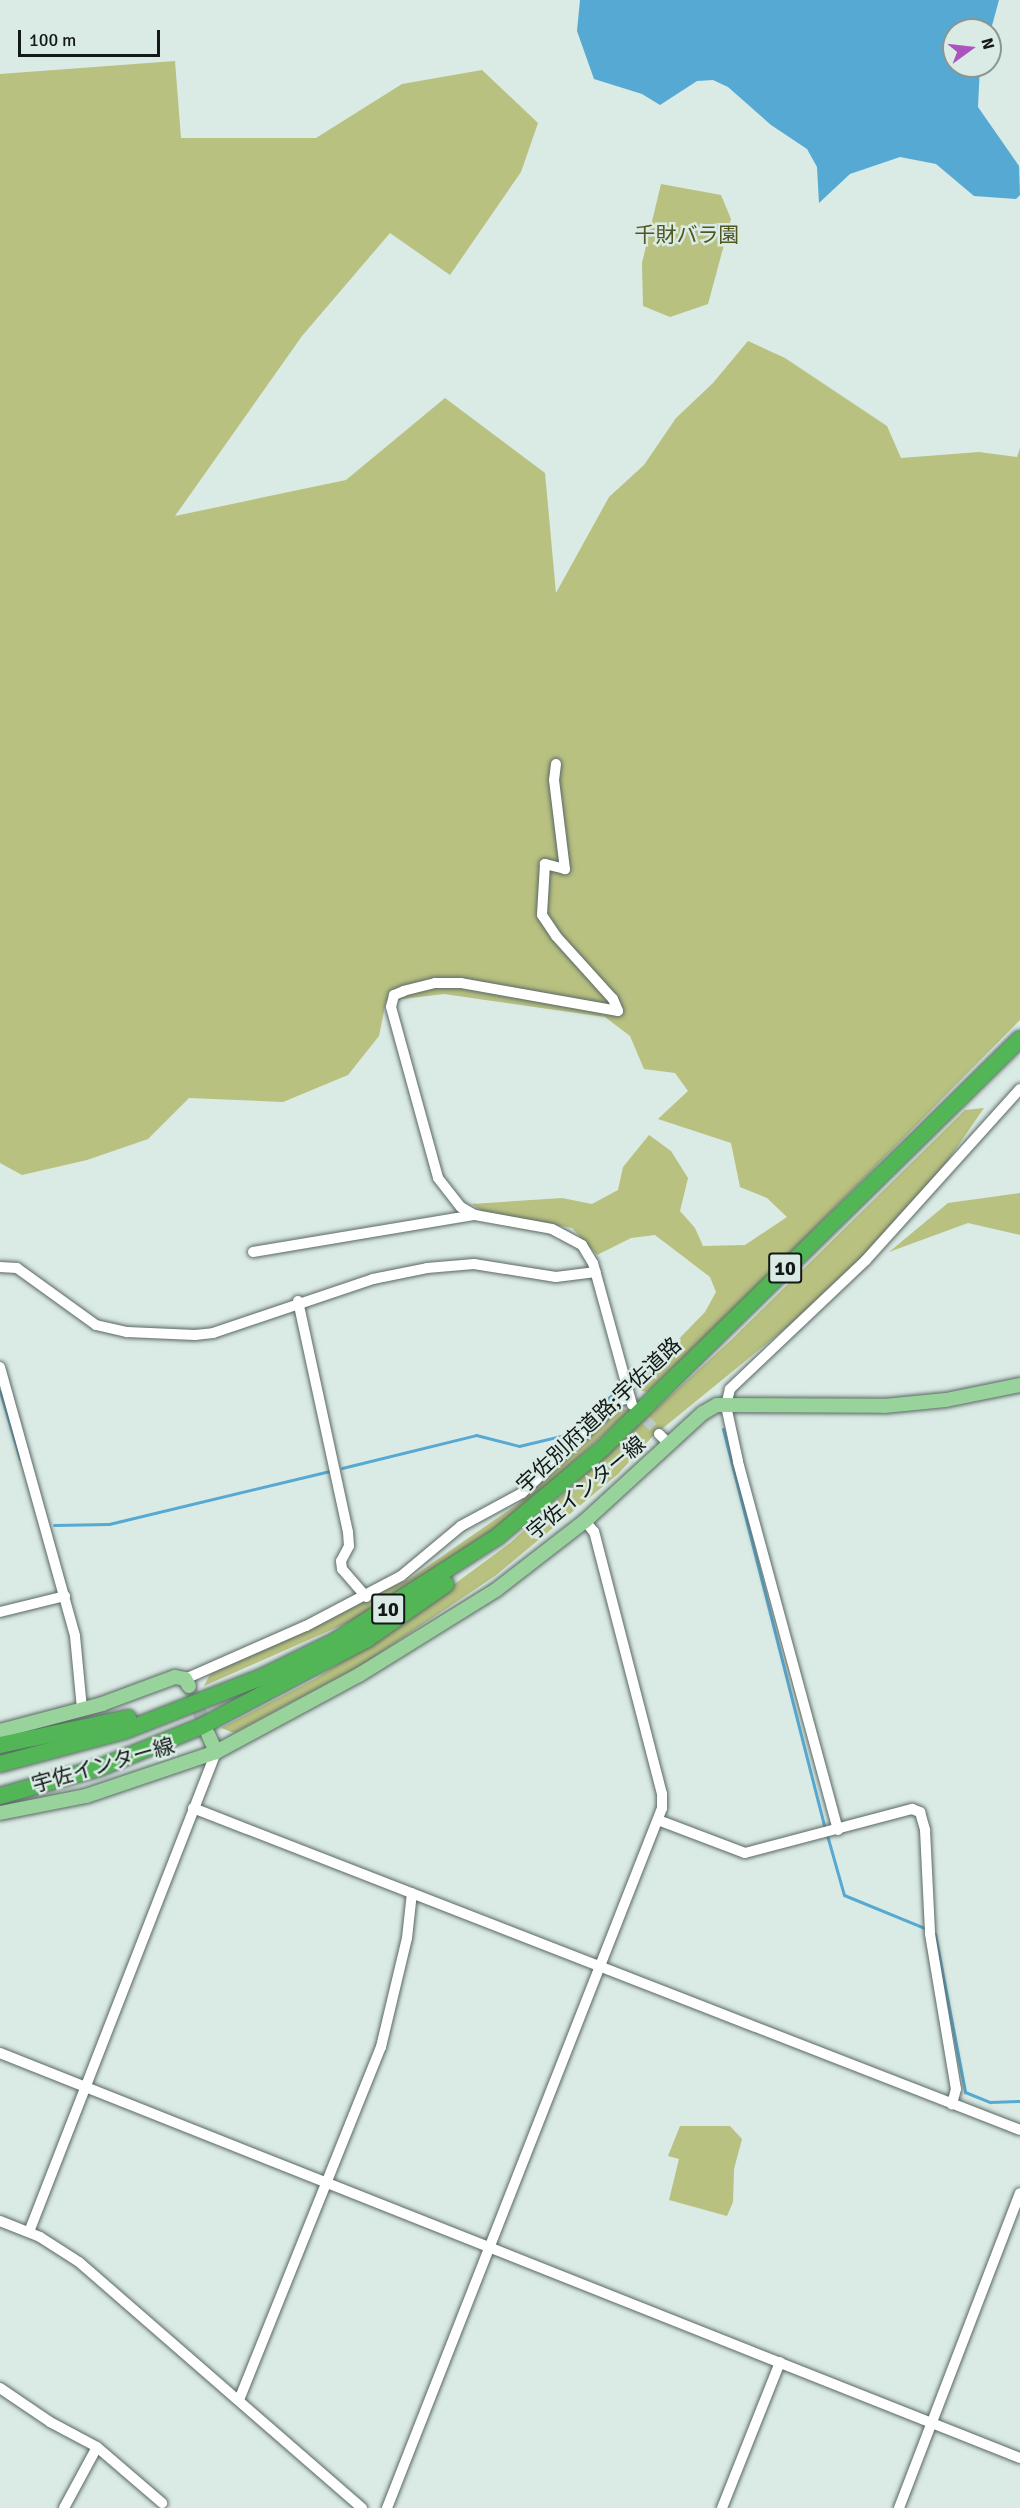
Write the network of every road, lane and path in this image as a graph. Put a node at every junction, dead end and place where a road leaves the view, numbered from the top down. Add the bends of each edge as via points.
1 (556, 764) dead end
2 (1020, 1039) edge
3 (1020, 1089) edge
4 (475, 1215) junction
5 (254, 1252) dead end
6 (0, 1267) edge
7 (596, 1272) junction
8 (298, 1301) junction
9 (0, 1367) edge
10 (1020, 1385) edge
11 (726, 1406) junction
12 (658, 1434) tunnel mouth
13 (670, 1445) junction
14 (549, 1495) junction
15 (585, 1521) junction
16 (65, 1596) junction
17 (366, 1597) junction
18 (0, 1612) edge
19 (187, 1683) joint
20 (213, 1698) junction
21 (82, 1709) junction
22 (0, 1731) edge
23 (208, 1734) tunnel mouth
24 (0, 1745) edge
25 (216, 1752) junction
26 (0, 1764) edge
27 (0, 1796) edge
28 (193, 1808) junction
29 (0, 1812) edge
30 (658, 1820) junction
31 (838, 1830) junction
32 (412, 1893) junction
33 (600, 1966) junction
34 (0, 2053) edge
35 (86, 2087) junction
36 (952, 2104) junction
37 (1020, 2130) edge
38 (327, 2183) junction
39 (1020, 2193) edge
40 (0, 2221) edge
41 (29, 2232) junction
42 (490, 2248) junction
43 (780, 2362) junction
44 (0, 2388) edge
45 (238, 2400) junction
46 (933, 2423) junction
47 (97, 2447) junction
48 (1020, 2457) edge
49 (162, 2503) dead end
50 (64, 2508) edge
51 (362, 2508) edge
52 (387, 2508) edge
53 (722, 2508) edge
54 (900, 2508) edge

1 - 4 street via 554,780 565,869 545,864 542,915 613,999 618,1011 461,983 420,985 394,995 391,1007 433,1167 452,1198
2 - 14 highway, 宇佐別府道路;宇佐道路 / 10 via 603,1448
3 - 11 street via 866,1260 734,1384
4 - 5 street
4 - 7 street via 565,1233 589,1254
6 - 8 street via 17,1268 96,1325 127,1332 213,1333
7 - 8 street via 556,1277 493,1266 454,1265 404,1272
7 - 17 street via 630,1401 619,1401 522,1493 461,1526 401,1576
8 - 17 street via 348,1532 349,1546 340,1562
9 - 16 street
10 - 11 main road, 宇佐インター線 via 946,1400 884,1406
11 - 13 main road, 宇佐インター線 via 717,1405 703,1413
11 - 31 street
12 - 13 street
13 - 15 main road, 宇佐インター線
14 - 20 highway, 宇佐別府道路;宇佐道路 / 10 via 467,1559 344,1636
14 - 27 highway via 525,1521 429,1598 367,1639 246,1705 165,1743 99,1768
15 - 25 main road, 宇佐インター線 via 496,1590 417,1641
15 - 30 street via 594,1532 662,1794
16 - 18 street
16 - 21 street via 80,1661
17 - 19 street
19 - 21 main road via 175,1677
20 - 24 highway via 188,1699 113,1723
20 - 26 highway, 宇佐別府道路;宇佐道路 / 10 via 83,1744
21 - 22 main road
23 - 25 main road
25 - 28 street
25 - 29 main road, 宇佐インター線 via 86,1796
28 - 32 street
28 - 35 street
30 - 31 street via 746,1853
30 - 33 street
31 - 36 street via 912,1809 922,1815 930,1934 956,2089
32 - 33 street
32 - 38 street via 407,1938 381,2047
33 - 36 street
33 - 42 street
34 - 35 street
35 - 38 street
35 - 41 street
36 - 37 street
38 - 42 street
38 - 45 street
39 - 46 street
40 - 41 street
41 - 45 street via 79,2262
42 - 43 street
42 - 52 street
43 - 46 street
43 - 53 street
44 - 47 street via 50,2422
45 - 51 street
46 - 48 street
46 - 54 street
47 - 49 street
47 - 50 street

